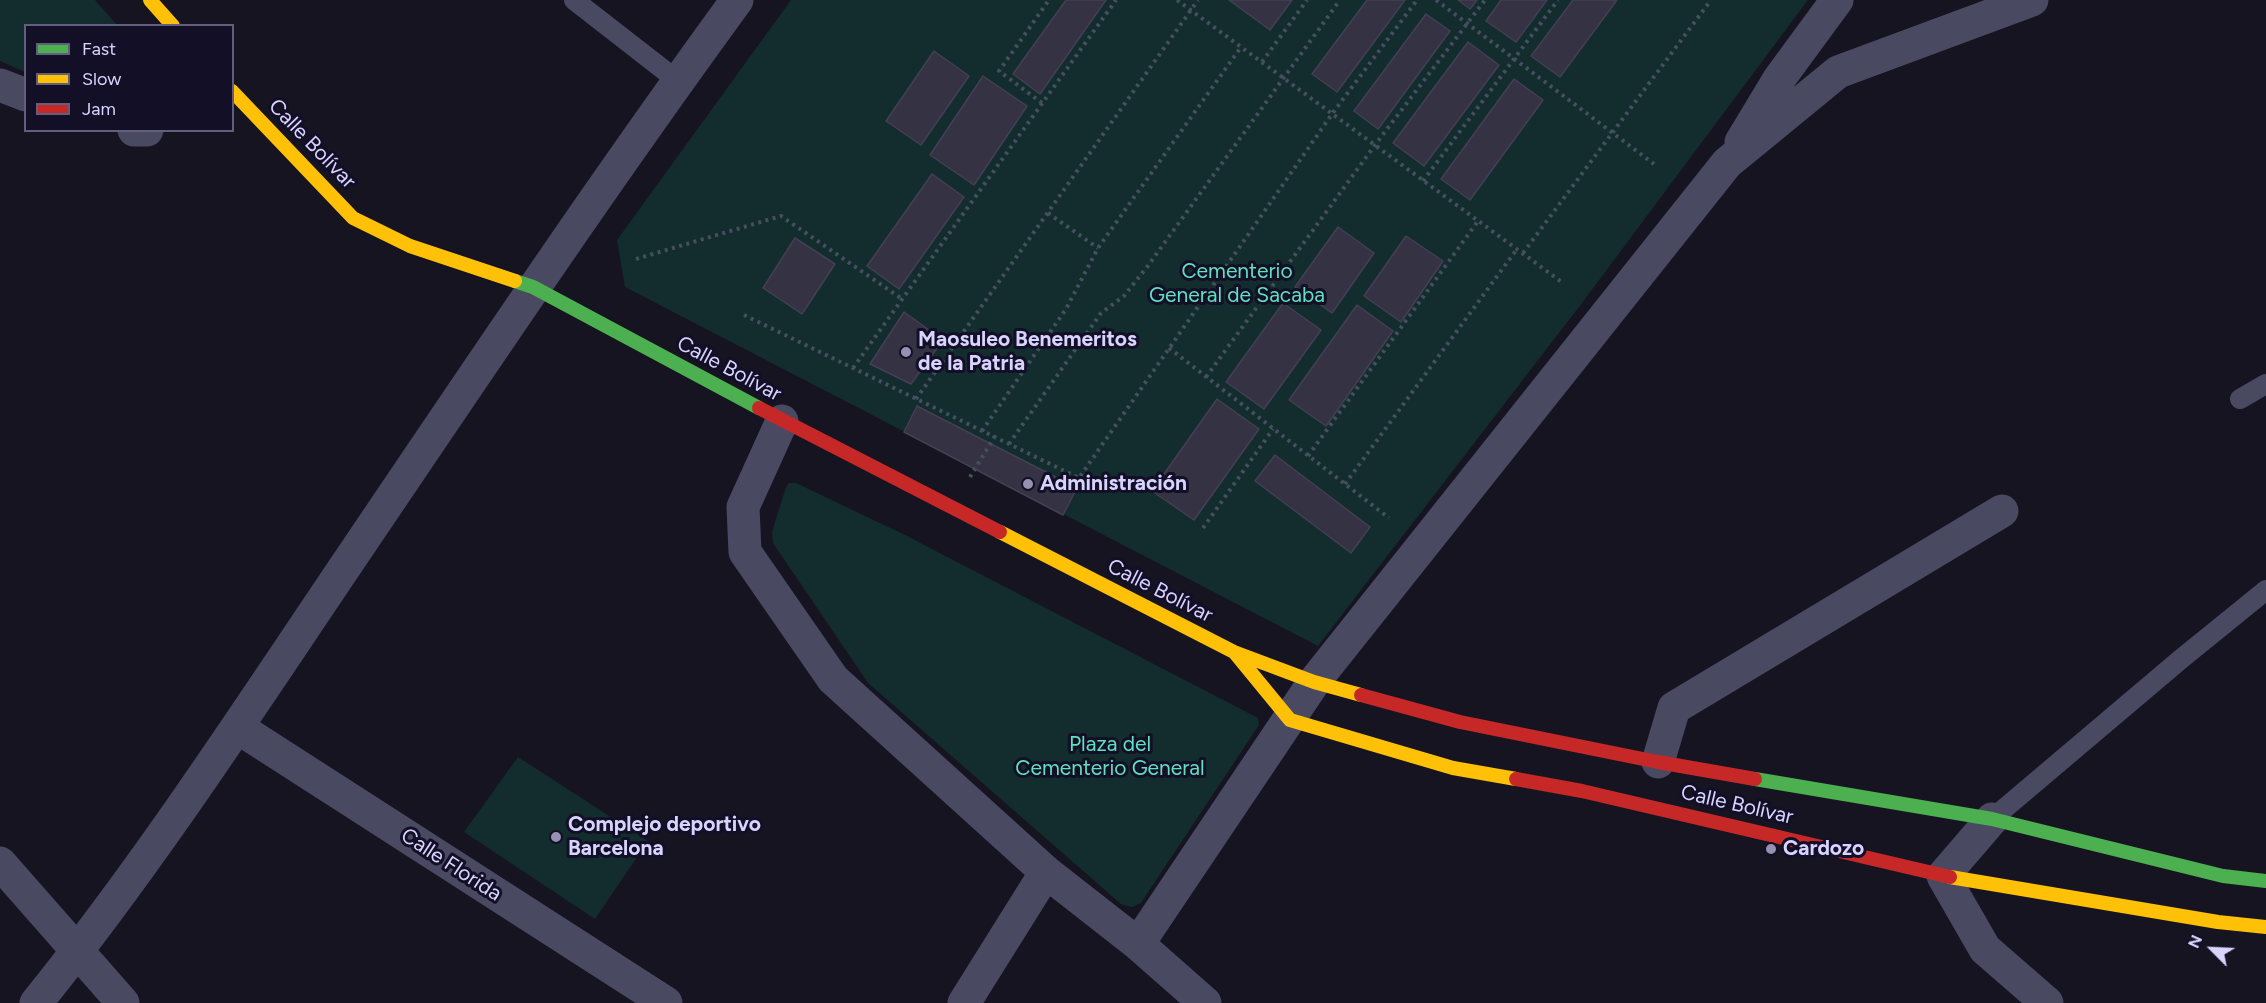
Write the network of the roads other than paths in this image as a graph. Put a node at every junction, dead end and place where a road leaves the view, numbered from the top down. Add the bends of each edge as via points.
1 (150, 0) edge
2 (574, 0) edge
3 (737, 0) edge
4 (1837, 0) edge
5 (2032, 0) edge
6 (171, 24) edge
7 (678, 81) junction
8 (0, 85) edge
9 (234, 93) edge
10 (24, 94) edge
11 (1727, 164) junction
12 (533, 287) junction
13 (2266, 384) edge
14 (2240, 399) dead end
15 (782, 421) junction
16 (2002, 512) dead end
17 (2266, 590) edge
18 (1234, 652) junction
19 (1314, 682) junction
20 (1290, 720) junction
21 (237, 727) junction
22 (1658, 762) junction
23 (1992, 819) junction
24 (0, 863) edge
25 (1046, 872) junction
26 (1943, 876) junction
27 (2266, 881) edge
28 (2266, 927) edge
29 (1138, 944) junction
30 (79, 950) junction
31 (36, 1003) edge
32 (123, 1003) edge
33 (666, 1003) edge
34 (964, 1003) edge
35 (1204, 1003) edge
36 (2047, 1003) edge

1 - 6 main road
2 - 7 lane
3 - 7 street
4 - 11 street via 1779,79
5 - 11 street via 1838,72
7 - 12 street
8 - 10 street
9 - 12 main road, Calle Bolívar via 353,218 410,246
11 - 19 street
12 - 15 main road, Calle Bolívar
12 - 21 street
13 - 14 lane
15 - 18 main road, Calle Bolívar
15 - 25 street via 743,507 745,552 833,679
16 - 22 street via 1674,708
17 - 23 lane
18 - 19 main road, Calle Bolívar
18 - 20 main road, Calle Bolívar
19 - 20 street
19 - 22 main road, Calle Bolívar via 1460,722
20 - 26 main road, Calle Bolívar via 1453,768 1582,790
20 - 29 street
21 - 30 street
21 - 33 street, Calle Florida
22 - 23 main road, Calle Bolívar
23 - 26 street
23 - 27 main road, Calle Bolívar via 2223,876
24 - 30 street
25 - 29 street
25 - 34 street
26 - 28 main road, Calle Bolívar
26 - 36 street via 1985,949
29 - 35 street
30 - 31 street
30 - 32 street

